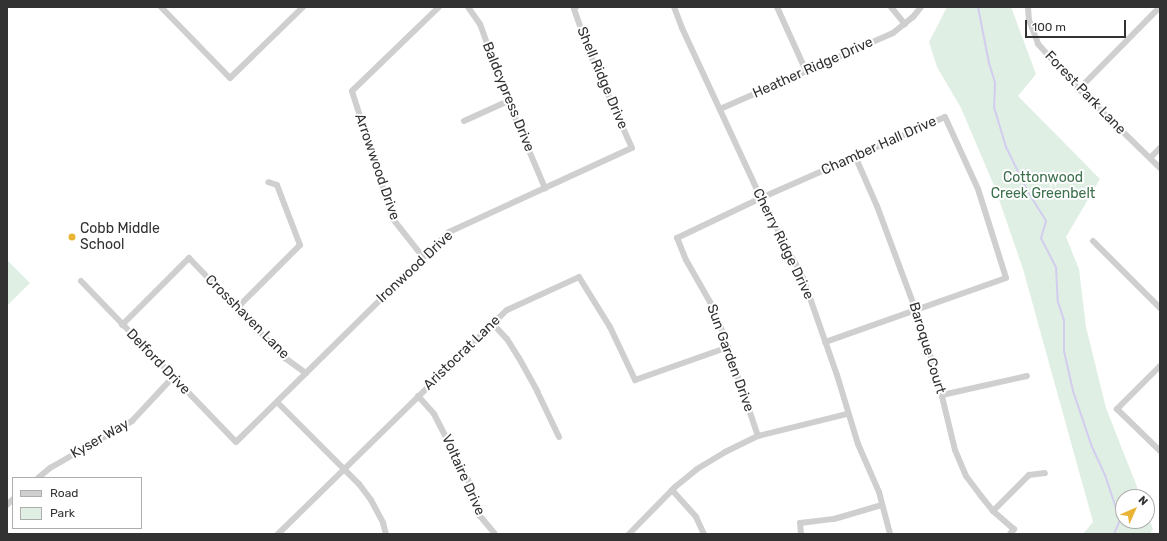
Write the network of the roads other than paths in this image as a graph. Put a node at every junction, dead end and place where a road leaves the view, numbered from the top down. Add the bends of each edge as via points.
1 (161, 7) edge
2 (292, 7) edge
3 (303, 7) edge
4 (439, 7) edge
5 (468, 7) edge
6 (576, 7) edge
7 (674, 7) edge
8 (778, 7) edge
9 (891, 7) edge
10 (921, 7) edge
11 (1028, 7) edge
12 (1160, 7) edge
13 (298, 13) junction
14 (905, 24) junction
15 (806, 71) junction
16 (1079, 89) junction
17 (508, 101) junction
18 (720, 109) junction
19 (464, 121) dead end
20 (632, 148) joint
21 (1160, 148) edge
22 (856, 156) junction
23 (1150, 158) junction
24 (1160, 168) edge
25 (268, 182) dead end
26 (545, 188) junction
27 (761, 198) junction
28 (677, 238) joint
29 (1093, 241) dead end
30 (423, 257) junction
31 (81, 281) dead end
32 (237, 308) junction
33 (1160, 308) edge
34 (916, 311) junction
35 (492, 323) junction
36 (122, 325) junction
37 (825, 342) junction
38 (728, 347) junction
39 (1160, 366) edge
40 (306, 373) junction
41 (1027, 376) dead end
42 (173, 378) junction
43 (942, 395) junction
44 (418, 396) junction
45 (277, 402) junction
46 (847, 414) junction
47 (758, 436) junction
48 (559, 437) dead end
49 (236, 442) joint
50 (1160, 451) edge
51 (344, 469) junction
52 (1045, 473) dead end
53 (39, 477) edge
54 (672, 490) junction
55 (882, 505) junction
56 (993, 511) junction
57 (1012, 532) edge
58 (278, 534) edge
59 (386, 534) edge
60 (495, 534) edge
61 (629, 534) edge
62 (704, 534) edge
63 (801, 534) edge
64 (890, 534) edge

1 - 13 street via 230,78
2 - 13 street
3 - 13 street
4 - 30 street, Arrowwood Drive via 352,91 393,219
5 - 17 street, Baldcypress Drive via 480,24
6 - 20 street, Shell Ridge Drive via 574,9 590,54
7 - 18 street, Cherry Ridge Drive
8 - 15 street
9 - 14 street
10 - 14 street, Heather Ridge Drive
11 - 16 street, Forest Park Lane via 1029,20 1038,44
12 - 16 street
14 - 15 street, Heather Ridge Drive via 893,33
15 - 18 street, Heather Ridge Drive
16 - 23 street, Forest Park Lane
17 - 19 street
17 - 26 street, Baldcypress Drive
18 - 27 street, Cherry Ridge Drive
20 - 26 street, Ironwood Drive
21 - 23 street
22 - 27 street, Chamber Hall Drive
22 - 34 street, Baroque Court
22 - 34 street, Chamber Hall Drive via 945,117 978,189 1006,278
23 - 24 street, Forest Park Lane
25 - 32 street via 277,185 300,245
26 - 30 street, Ironwood Drive via 449,232
27 - 28 street, Chamber Hall Drive
27 - 37 street, Cherry Ridge Drive via 803,278
28 - 38 street, Sun Garden Drive via 686,260 710,302
29 - 33 street
30 - 40 street, Ironwood Drive
31 - 36 street, Delford Drive
32 - 36 street, Crosshaven Lane via 189,258
32 - 40 street, Crosshaven Lane via 285,358
34 - 37 street, Chamber Hall Drive
34 - 43 street, Baroque Court
35 - 38 street, Aristocrat Lane via 507,310 579,277 610,327 636,380
35 - 44 street, Aristocrat Lane
35 - 48 street via 507,339 519,358
36 - 42 street, Delford Drive
37 - 46 street, Cherry Ridge Drive
38 - 47 street, Sun Garden Drive
39 - 50 street via 1117,409
40 - 45 street, Ironwood Drive
41 - 43 street
42 - 49 street, Delford Drive
42 - 53 street, Kyser Way via 132,421 50,468
43 - 56 street, Baroque Court via 955,450 966,476
44 - 51 street, Aristocrat Lane
44 - 60 street, Voltaire Drive via 434,414 468,480 480,516
45 - 49 street, Ironwood Drive
45 - 51 street
46 - 47 street
46 - 55 street, Cherry Ridge Drive
47 - 54 street via 697,469
51 - 58 street, Aristocrat Lane
51 - 59 street via 371,500
52 - 56 street via 1029,475
54 - 61 street
54 - 62 street via 696,517
55 - 63 street via 834,520 800,523
55 - 64 street, Cherry Ridge Drive
56 - 57 street, Baroque Court

